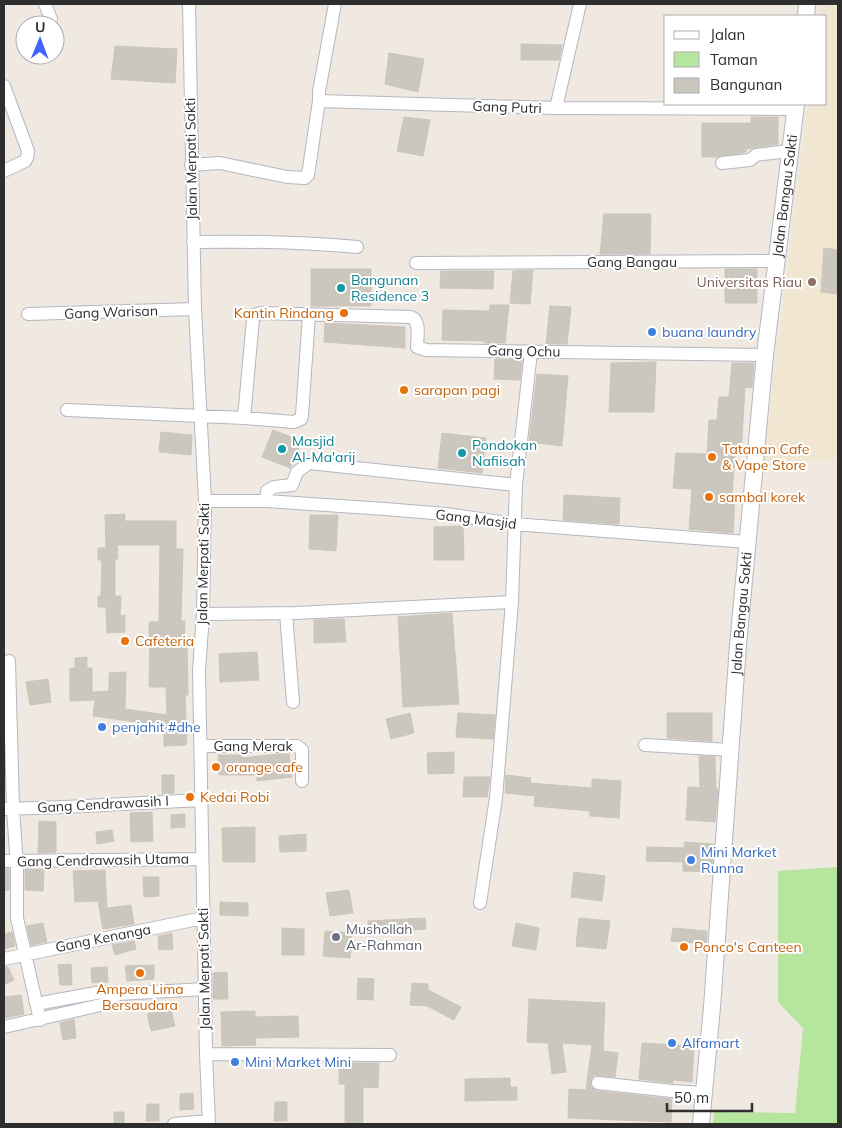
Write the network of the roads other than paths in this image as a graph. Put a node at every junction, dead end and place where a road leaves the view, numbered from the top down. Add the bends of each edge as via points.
1 (189, 4) edge
2 (335, 4) edge
3 (580, 4) edge
4 (4, 86) edge
5 (319, 101) junction
6 (795, 106) edge
7 (556, 108) junction
8 (789, 151) junction
9 (722, 163) dead end
10 (191, 165) junction
11 (4, 170) edge
12 (193, 242) junction
13 (357, 247) dead end
14 (777, 261) junction
15 (416, 263) dead end
16 (194, 309) junction
17 (28, 314) dead end
18 (309, 315) junction
19 (531, 352) junction
20 (765, 355) junction
21 (67, 410) dead end
22 (201, 416) junction
23 (244, 418) junction
24 (516, 485) junction
25 (266, 501) junction
26 (205, 502) junction
27 (514, 524) junction
28 (747, 542) junction
29 (512, 602) junction
30 (286, 613) junction
31 (203, 614) junction
32 (6, 662) edge
33 (293, 702) dead end
34 (645, 745) dead end
35 (201, 746) junction
36 (730, 750) junction
37 (302, 781) dead end
38 (201, 800) junction
39 (8, 808) edge
40 (202, 859) junction
41 (4, 861) edge
42 (17, 861) junction
43 (480, 902) dead end
44 (4, 918) edge
45 (17, 918) junction
46 (203, 918) junction
47 (25, 954) junction
48 (4, 959) edge
49 (204, 990) junction
50 (118, 994) junction
51 (36, 1004) junction
52 (40, 1020) junction
53 (4, 1027) edge
54 (206, 1054) junction
55 (390, 1054) dead end
56 (598, 1083) dead end
57 (704, 1093) junction
58 (209, 1122) edge
59 (174, 1124) edge
60 (702, 1124) edge

1 - 10 street, Jalan Merpati Sakti
2 - 5 street
3 - 7 street
4 - 11 street via 28,151 27,158 20,165
5 - 7 street, Gang Putri
5 - 10 street via 305,178 220,163
6 - 7 street, Gang Putri
6 - 8 street, Jalan Bangau Sakti
8 - 9 street via 756,154 750,160
8 - 14 street, Jalan Bangau Sakti
10 - 12 street, Jalan Merpati Sakti
12 - 13 street via 304,242
12 - 16 street, Jalan Merpati Sakti
14 - 15 street, Gang Bangau
14 - 20 street, Jalan Bangau Sakti
16 - 17 street, Gang Warisan
16 - 22 street, Jalan Merpati Sakti
18 - 19 street, Gang Ochu via 411,317 417,322 417,347 426,350
18 - 23 street via 255,315
18 - 23 street via 301,419 294,422
19 - 20 street, Gang Ochu
19 - 24 street
20 - 28 street, Jalan Bangau Sakti
21 - 22 street
22 - 23 street
22 - 26 street, Jalan Merpati Sakti
24 - 25 street via 309,463 297,472 292,485 267,491
24 - 27 street
25 - 26 street, Gang Masjid
25 - 27 street, Gang Masjid via 446,514
26 - 31 street, Jalan Merpati Sakti
27 - 28 street, Gang Masjid
27 - 29 street
28 - 36 street, Jalan Bangau Sakti
29 - 30 street
29 - 43 street via 496,798
30 - 31 street
30 - 33 street
31 - 35 street, Jalan Merpati Sakti via 199,671
32 - 39 street
34 - 36 street
35 - 37 street, Gang Merak via 297,746 302,750
35 - 38 street, Jalan Merpati Sakti
36 - 57 street, Jalan Bangau Sakti
38 - 39 street, Gang Cendrawasih I
38 - 40 street, Jalan Merpati Sakti
39 - 42 street
40 - 42 street, Gang Cendrawasih Utama
40 - 46 street, Jalan Merpati Sakti
41 - 42 street, Gang Cendrawasih Utama
42 - 45 street
44 - 45 street
45 - 47 street
46 - 47 street, Gang Kenanga
46 - 49 street, Jalan Merpati Sakti
47 - 48 street, Gang Kenanga
47 - 51 street
49 - 50 street
49 - 54 street, Jalan Merpati Sakti
50 - 51 street via 96,993
50 - 52 street via 105,1004
51 - 52 street
52 - 53 street
54 - 55 street
54 - 58 street, Jalan Merpati Sakti
56 - 57 street
57 - 60 street, Jalan Bangau Sakti
58 - 59 street

